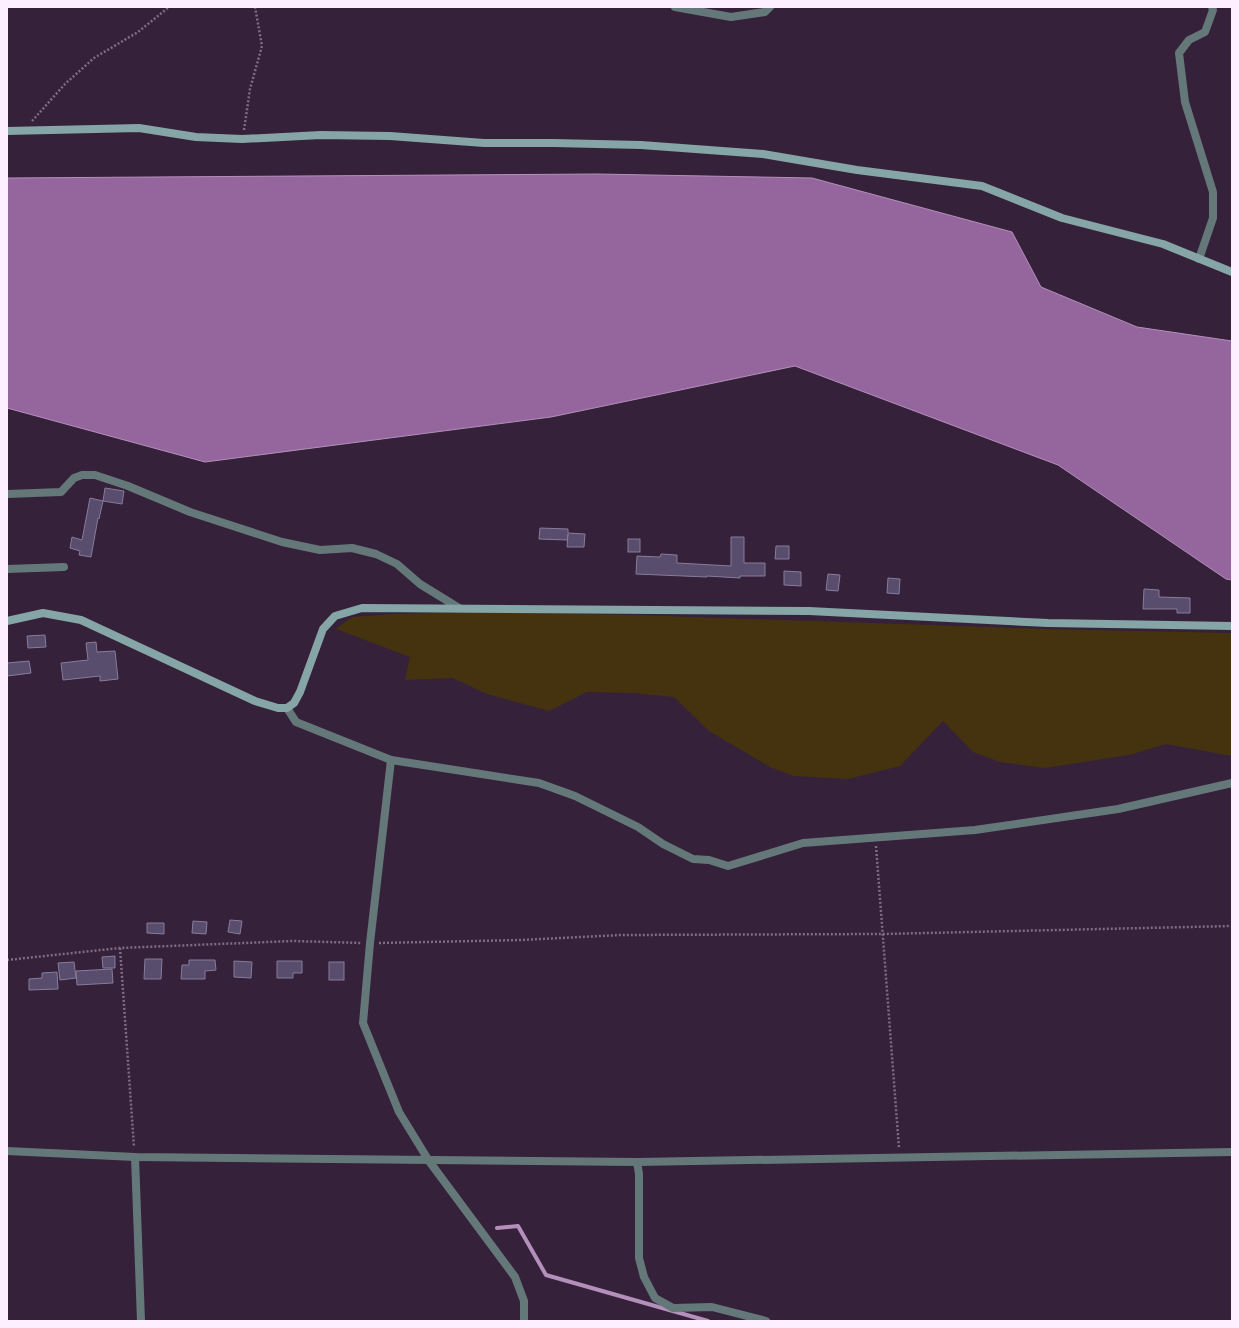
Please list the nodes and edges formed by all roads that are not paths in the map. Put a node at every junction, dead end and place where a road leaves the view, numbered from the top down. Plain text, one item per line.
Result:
1 (674, 7) edge
2 (770, 7) edge
3 (1212, 7) edge
4 (7, 131) edge
5 (1199, 259) junction
6 (1232, 272) edge
7 (7, 494) edge
8 (64, 567) dead end
9 (7, 569) edge
10 (459, 608) junction
11 (7, 621) edge
12 (1232, 626) edge
13 (286, 708) junction
14 (391, 760) junction
15 (1232, 783) edge
16 (7, 1151) edge
17 (1232, 1152) edge
18 (135, 1157) junction
19 (429, 1161) junction
20 (637, 1162) junction
21 (141, 1321) edge
22 (524, 1321) edge
23 (766, 1321) edge

1 - 2 street
3 - 5 street
4 - 5 main road
5 - 6 main road
7 - 10 street
8 - 9 street
10 - 12 main road
10 - 13 main road
11 - 13 main road
13 - 14 street
14 - 15 street
14 - 19 street
16 - 18 street
17 - 20 street
18 - 19 street
18 - 21 street
19 - 20 street
19 - 22 street
20 - 23 street

